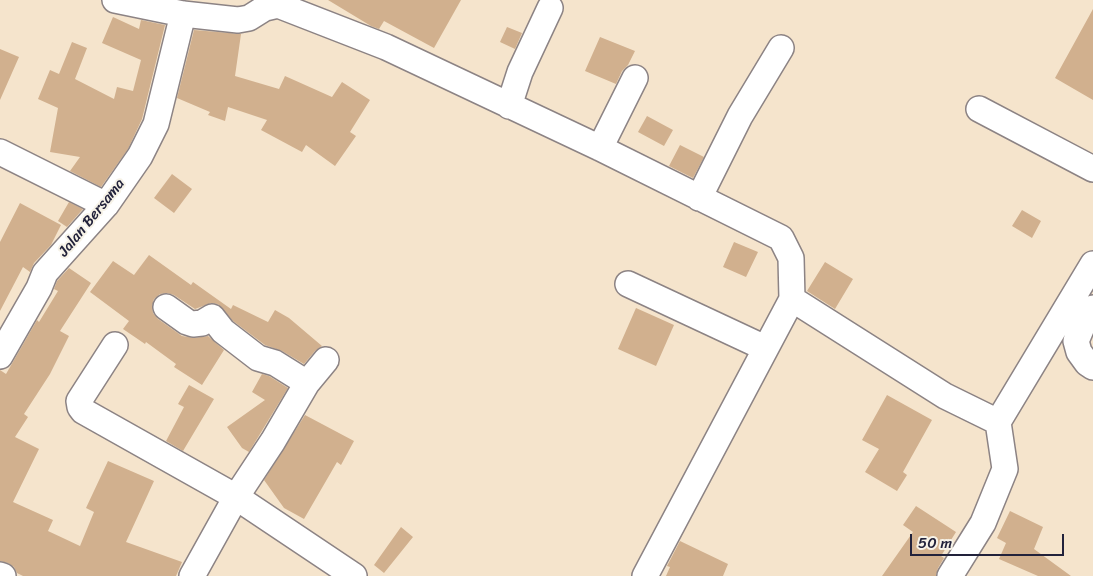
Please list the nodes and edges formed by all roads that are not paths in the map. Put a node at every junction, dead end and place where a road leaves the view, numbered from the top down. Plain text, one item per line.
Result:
1 (127, 1) edge
2 (550, 8) dead end
3 (183, 14) junction
4 (781, 48) dead end
5 (635, 78) dead end
6 (510, 106) junction
7 (979, 109) dead end
8 (600, 148) junction
9 (0, 152) edge
10 (1093, 169) edge
11 (699, 198) junction
12 (106, 205) junction
13 (1093, 264) edge
14 (628, 284) dead end
15 (792, 299) junction
16 (166, 307) dead end
17 (1093, 308) edge
18 (115, 345) dead end
19 (766, 348) junction
20 (0, 356) edge
21 (326, 360) dead end
22 (1093, 366) edge
23 (307, 383) junction
24 (998, 422) junction
25 (236, 497) junction
26 (192, 576) edge
27 (354, 576) edge
28 (646, 576) edge
29 (950, 576) edge

1 - 3 street
2 - 6 street
3 - 6 street
3 - 12 street, Jalan Bersama
4 - 11 street
5 - 8 street
6 - 8 street
7 - 10 street
8 - 11 street
9 - 12 street
11 - 15 street
12 - 20 street, Jalan Bersama
13 - 24 street
14 - 19 street
15 - 19 street
15 - 24 street
16 - 23 street
17 - 22 street
18 - 25 street
19 - 28 street
21 - 23 street
23 - 25 street
24 - 29 street
25 - 26 street
25 - 27 street

